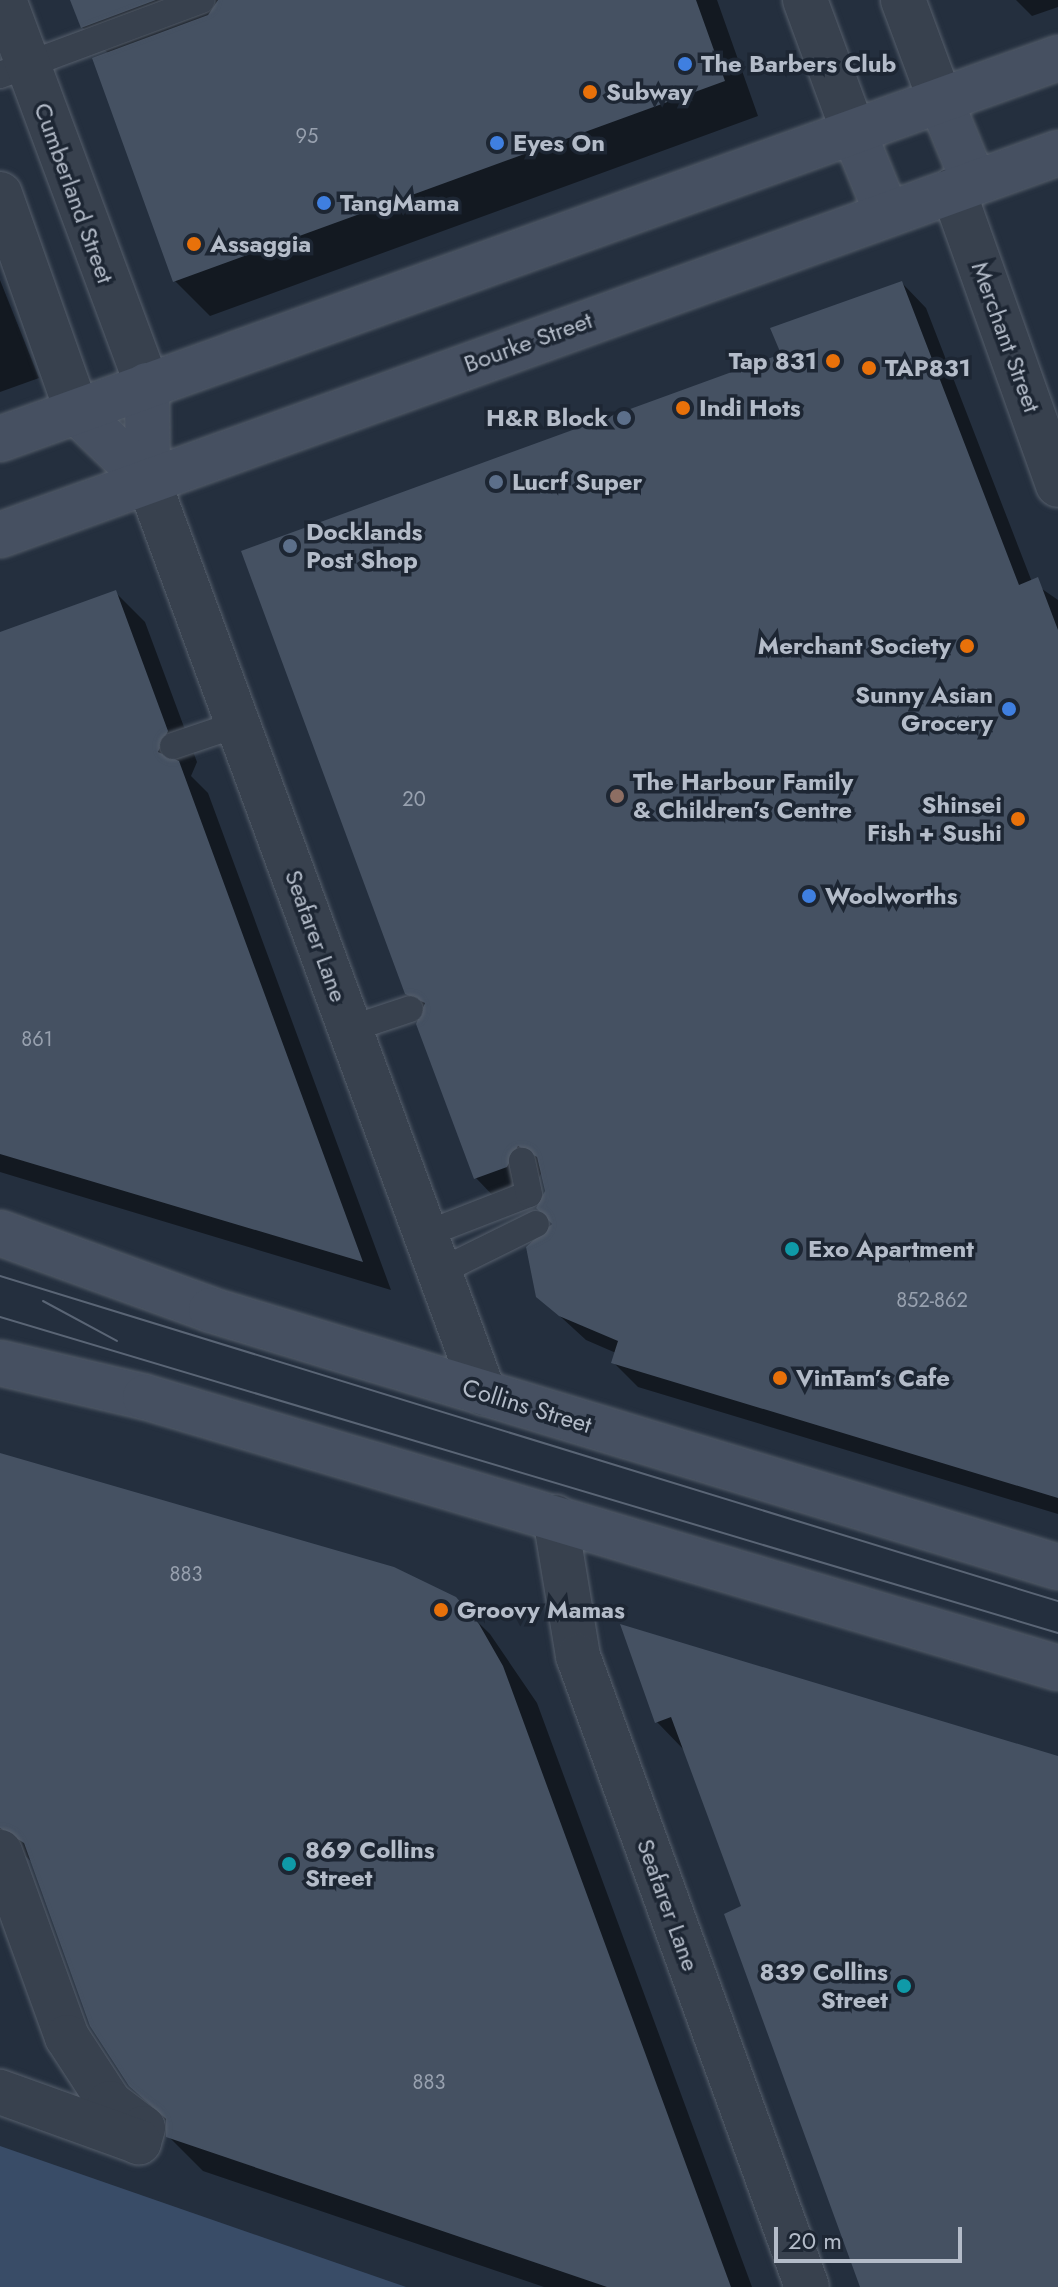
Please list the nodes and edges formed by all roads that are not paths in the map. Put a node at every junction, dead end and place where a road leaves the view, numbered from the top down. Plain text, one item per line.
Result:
1 (4, 0) edge
2 (202, 0) edge
3 (805, 0) edge
4 (903, 0) edge
5 (1058, 58) edge
6 (14, 70) edge
7 (941, 102) junction
8 (854, 133) junction
9 (1058, 153) edge
10 (964, 186) junction
11 (0, 194) edge
12 (887, 214) junction
13 (147, 385) junction
14 (77, 412) junction
15 (0, 439) edge
16 (148, 480) junction
17 (1058, 485) edge
18 (0, 535) edge
19 (238, 724) junction
20 (173, 746) dead end
21 (410, 1009) dead end
22 (350, 1029) junction
23 (522, 1161) dead end
24 (536, 1224) dead end
25 (0, 1233) edge
26 (432, 1253) junction
27 (0, 1363) edge
28 (484, 1393) junction
29 (555, 1517) junction
30 (1058, 1567) edge
31 (1058, 1668) edge
32 (0, 1852) edge
33 (0, 2092) edge
34 (807, 2287) edge

1 - 6 street, Cumberland Street
2 - 6 lane
3 - 8 street
4 - 7 street
5 - 7 street
6 - 13 street, Cumberland Street
7 - 8 street
7 - 10 street
8 - 12 street
8 - 13 street
9 - 10 street, Bourke Street
10 - 12 street, Bourke Street
10 - 17 street, Merchant Street
11 - 14 street
12 - 16 street, Bourke Street
13 - 14 street
13 - 16 street
14 - 15 street
14 - 16 street
16 - 18 street, Bourke Street
16 - 19 street, Seafarer Lane
19 - 20 lane
19 - 22 street, Seafarer Lane
21 - 22 lane
22 - 26 street, Seafarer Lane
23 - 26 lane
24 - 26 lane
25 - 28 street, Collins Street
26 - 28 street, Seafarer Lane
27 - 29 street
28 - 30 street, Collins Street
29 - 31 street
29 - 34 street, Seafarer Lane
32 - 33 street

